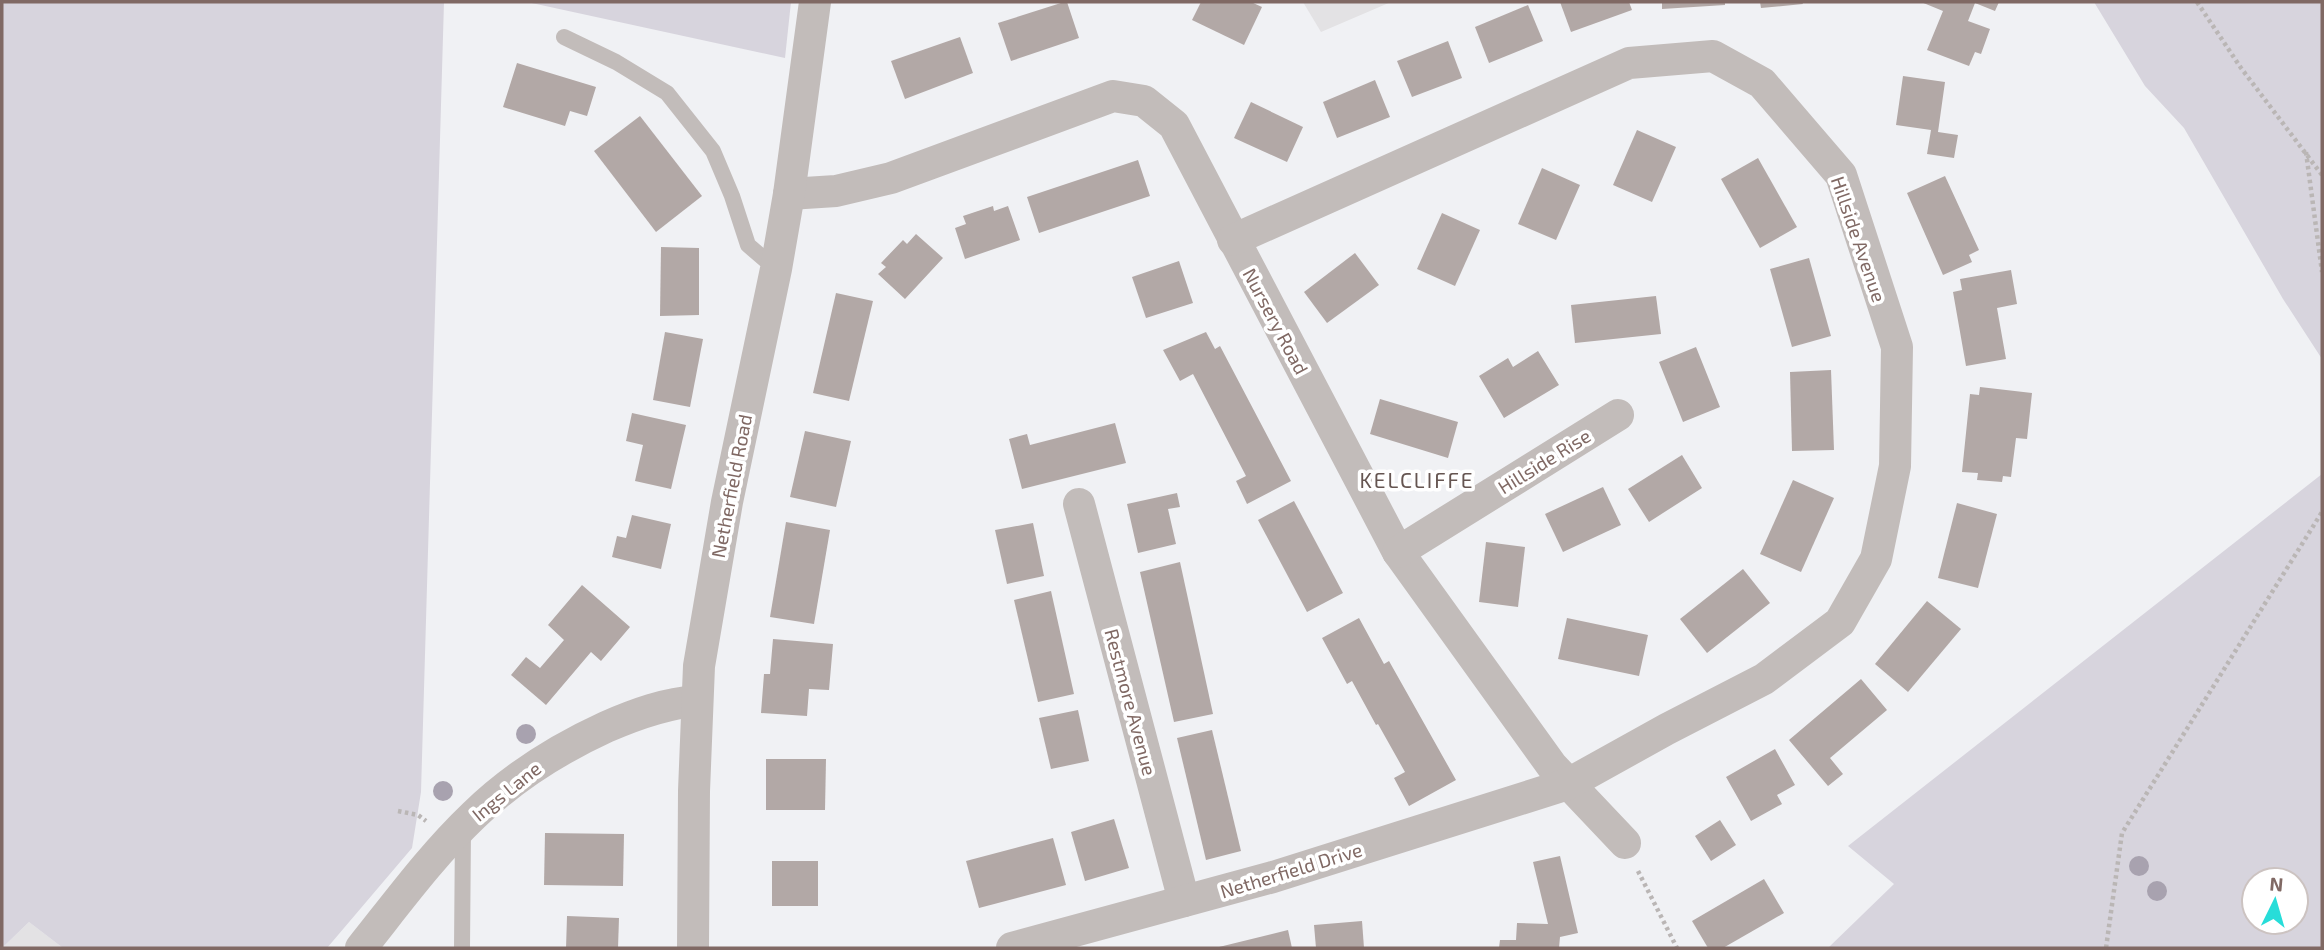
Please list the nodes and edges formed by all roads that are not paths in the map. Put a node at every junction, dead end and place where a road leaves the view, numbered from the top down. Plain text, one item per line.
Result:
1 (813, 15) edge
2 (564, 37) dead end
3 (789, 194) junction
4 (1233, 240) junction
5 (776, 269) junction
6 (1618, 415) dead end
7 (1079, 504) dead end
8 (1398, 552) junction
9 (698, 701) junction
10 (1568, 784) junction
11 (463, 825) junction
12 (1625, 843) road end
13 (1184, 901) junction
14 (360, 948) edge
15 (462, 948) edge
16 (693, 948) edge
17 (1012, 948) edge

1 - 3 street, Netherfield Road
2 - 5 lane
3 - 4 street, Nursery Road
3 - 5 street, Netherfield Road
4 - 8 street, Nursery Road
4 - 10 street, Hillside Avenue
5 - 9 street, Netherfield Road
6 - 8 street, Hillside Rise
7 - 13 street, Restmore Avenue
8 - 10 street, Nursery Road
9 - 11 street, Ings Lane
9 - 16 street, Netherfield Road
10 - 12 street, Nursery Road
10 - 13 street, Netherfield Drive
11 - 14 street, Ings Lane
11 - 15 lane
13 - 17 street, Netherfield Drive

